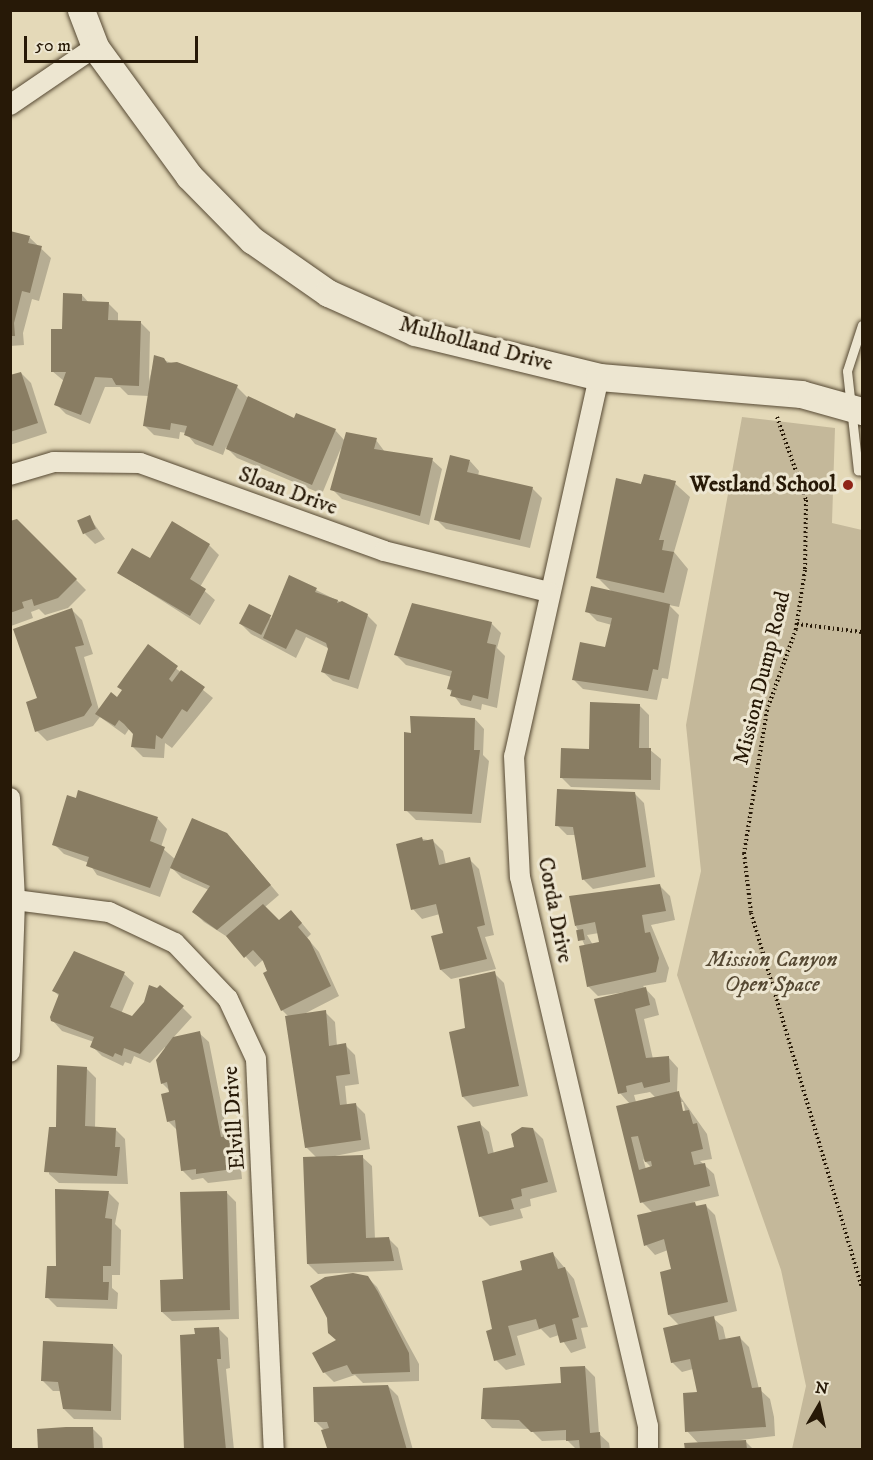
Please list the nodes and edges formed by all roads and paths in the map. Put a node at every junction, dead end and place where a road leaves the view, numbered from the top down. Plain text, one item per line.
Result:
1 (81, 10) edge
2 (95, 47) junction
3 (10, 105) edge
4 (862, 325) edge
5 (599, 377) junction
6 (766, 390) junction
7 (858, 410) edge
8 (862, 471) edge
9 (10, 475) edge
10 (549, 592) junction
11 (797, 624) junction
12 (862, 632) edge
13 (10, 798) edge
14 (15, 900) junction
15 (10, 1052) edge
16 (862, 1288) edge
17 (274, 1449) edge
18 (648, 1449) edge

1 - 2 main road, Mulholland Drive
2 - 3 street
2 - 5 main road, Mulholland Drive
4 - 7 lane
5 - 6 main road, Mulholland Drive
5 - 10 street, Corda Drive
6 - 7 main road, Mulholland Drive
6 - 11 path, Mission Dump Road
7 - 8 lane
9 - 10 street, Sloan Drive
10 - 18 street, Corda Drive
11 - 12 path
11 - 16 path, Mission Dump Road
13 - 14 street
14 - 15 street
14 - 17 street, Elvill Drive

